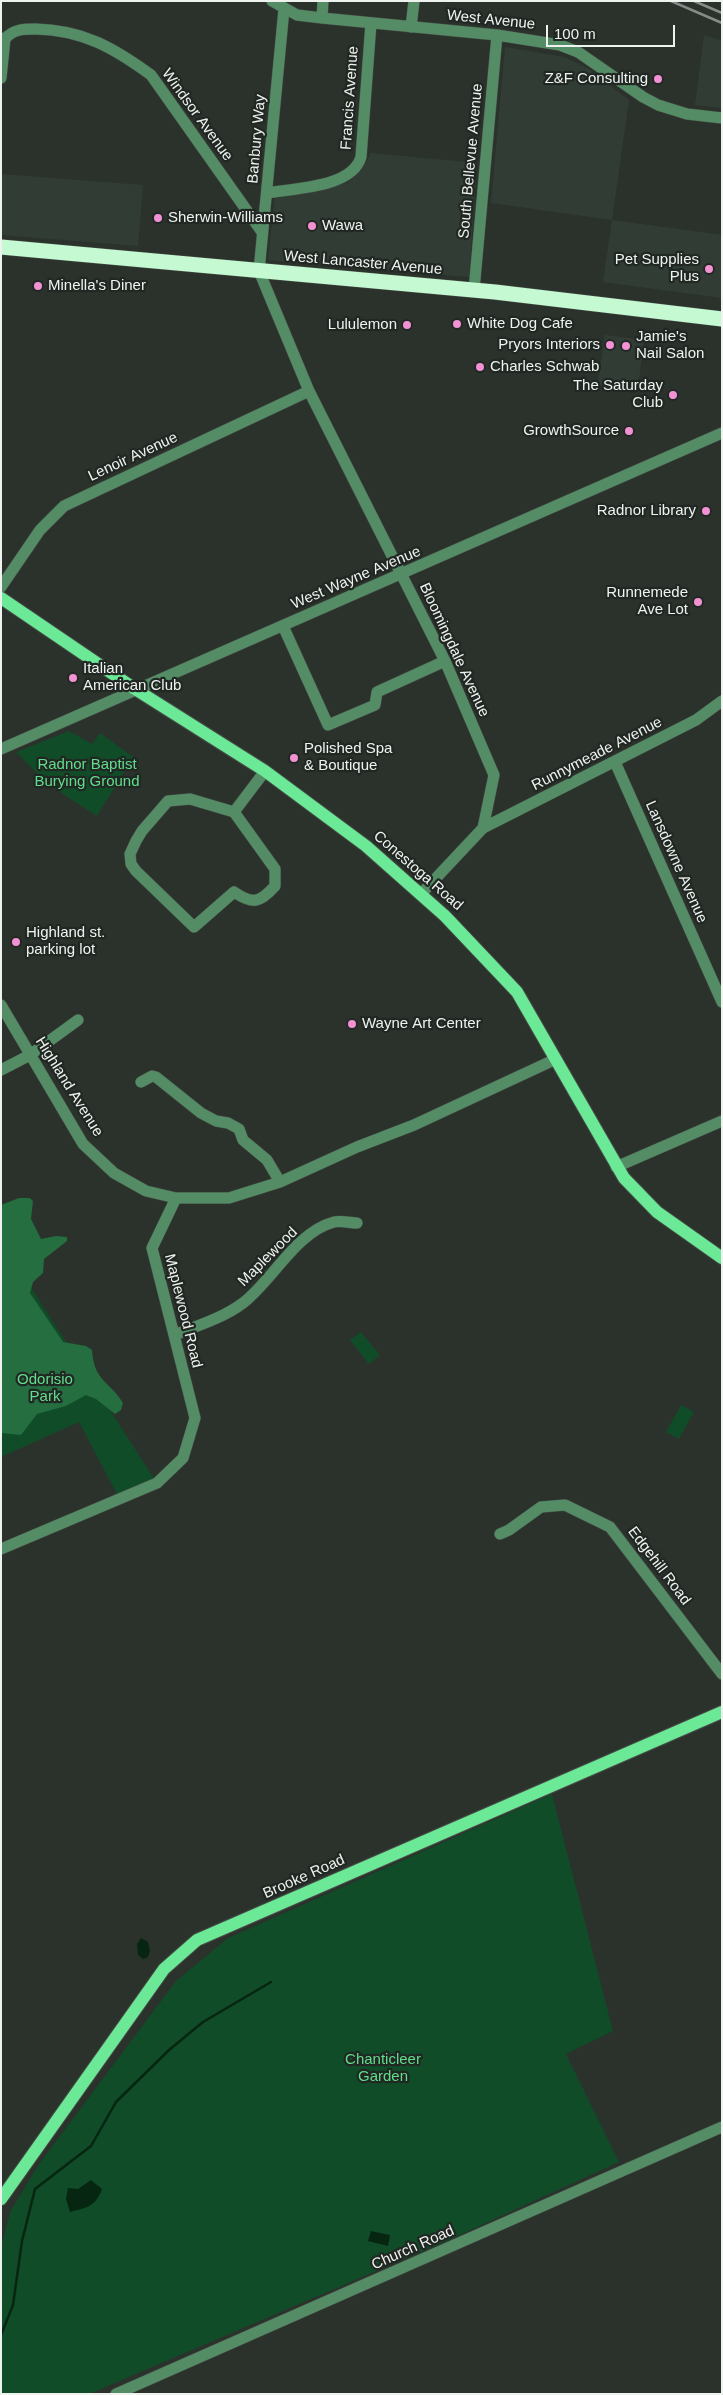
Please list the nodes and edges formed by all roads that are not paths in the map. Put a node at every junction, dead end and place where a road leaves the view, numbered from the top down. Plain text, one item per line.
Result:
1 (272, 1) edge
2 (323, 1) edge
3 (414, 1) edge
4 (284, 9) junction
5 (322, 18) junction
6 (371, 23) junction
7 (412, 26) junction
8 (497, 36) junction
9 (3, 38) edge
10 (1, 78) edge
11 (722, 118) edge
12 (267, 193) junction
13 (262, 232) junction
14 (1, 243) edge
15 (1, 247) edge
16 (259, 271) junction
17 (474, 290) junction
18 (722, 319) edge
19 (309, 391) junction
20 (722, 433) edge
21 (402, 575) junction
22 (1, 588) edge
23 (1, 598) edge
24 (284, 626) junction
25 (445, 661) junction
26 (136, 689) junction
27 (722, 702) edge
28 (1, 749) edge
29 (615, 762) junction
30 (265, 771) junction
31 (234, 812) junction
32 (483, 828) junction
33 (421, 894) junction
34 (722, 1002) edge
35 (1, 1005) edge
36 (78, 1020) dead end
37 (30, 1054) junction
38 (556, 1059) junction
39 (1, 1070) edge
40 (141, 1082) dead end
41 (722, 1121) edge
42 (616, 1167) junction
43 (280, 1182) junction
44 (176, 1198) junction
45 (357, 1223) dead end
46 (722, 1258) edge
47 (174, 1335) junction
48 (500, 1534) dead end
49 (1, 1549) edge
50 (722, 1674) edge
51 (722, 1712) edge
52 (722, 2127) edge
53 (1, 2199) edge
54 (116, 2394) edge

1 - 4 street, West Avenue
2 - 5 street
3 - 7 street
4 - 5 street, West Avenue
4 - 12 street, Banbury Way
5 - 6 street, West Avenue
6 - 7 street, West Avenue
6 - 12 street, Francis Avenue
7 - 8 street, West Avenue
8 - 11 street, West Avenue
8 - 17 street, South Bellevue Avenue
9 - 10 street
9 - 13 street, Windsor Avenue
12 - 13 street, Banbury Way
13 - 16 street, Banbury Way
14 - 15 street
15 - 16 highway, West Lancaster Avenue
16 - 17 highway, West Lancaster Avenue
16 - 19 street, Bloomingdale Avenue
17 - 18 highway, West Lancaster Avenue
19 - 21 street, Bloomingdale Avenue
19 - 22 street, Lenoir Avenue
20 - 21 street, West Wayne Avenue
21 - 24 street, West Wayne Avenue
21 - 25 street, Bloomingdale Avenue
23 - 26 main road, Conestoga Road
24 - 25 street
24 - 26 street, West Wayne Avenue
25 - 32 street, Bloomingdale Avenue
26 - 28 street, West Wayne Avenue
26 - 30 main road, Conestoga Road
27 - 29 street, Runnymeade Avenue
29 - 32 street, Runnymeade Avenue
29 - 34 street, Lansdowne Avenue
30 - 31 street
30 - 33 main road, Conestoga Road
31 - 31 street
32 - 33 street
33 - 38 main road, Conestoga Road
35 - 37 street, Highland Avenue
36 - 37 street
37 - 39 street
37 - 44 street, Highland Avenue
38 - 42 main road, Conestoga Road
38 - 43 street
40 - 43 street
41 - 42 street
42 - 46 main road, Conestoga Road
43 - 44 street
44 - 47 street, Maplewood Road
45 - 47 street, Maplewood
47 - 49 street, Maplewood Road
48 - 50 street, Edgehill Road
51 - 53 main road, Brooke Road
52 - 54 street, Church Road

